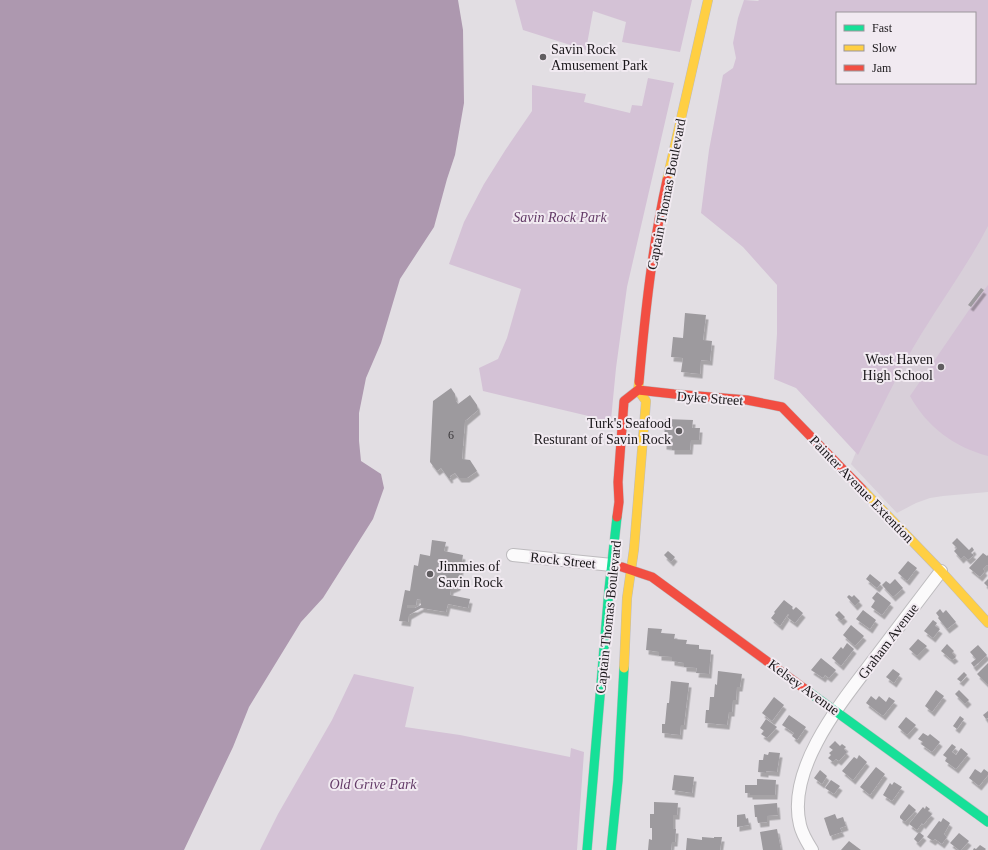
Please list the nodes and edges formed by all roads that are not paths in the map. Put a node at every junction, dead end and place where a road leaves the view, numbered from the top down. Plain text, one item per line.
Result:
1 (708, 0) edge
2 (638, 390) junction
3 (782, 407) joint
4 (513, 555) dead end
5 (612, 565) junction
6 (631, 570) junction
7 (941, 571) junction
8 (988, 623) edge
9 (835, 710) junction
10 (988, 822) edge
11 (587, 850) edge
12 (612, 850) edge
13 (812, 850) edge

1 - 2 main road, Captain Thomas Boulevard
2 - 3 main road, Dyke Street
2 - 5 main road, Captain Thomas Boulevard
2 - 6 main road, Captain Thomas Boulevard
3 - 7 main road, Painter Avenue Extention
4 - 5 street, Rock Street
5 - 6 main road, Kelsey Avenue
5 - 11 main road, Captain Thomas Boulevard
6 - 9 main road, Kelsey Avenue
6 - 12 main road, Captain Thomas Boulevard
7 - 8 main road, Painter Avenue Extention
7 - 9 street, Graham Avenue
9 - 10 main road, Kelsey Avenue
9 - 13 street, Graham Avenue

